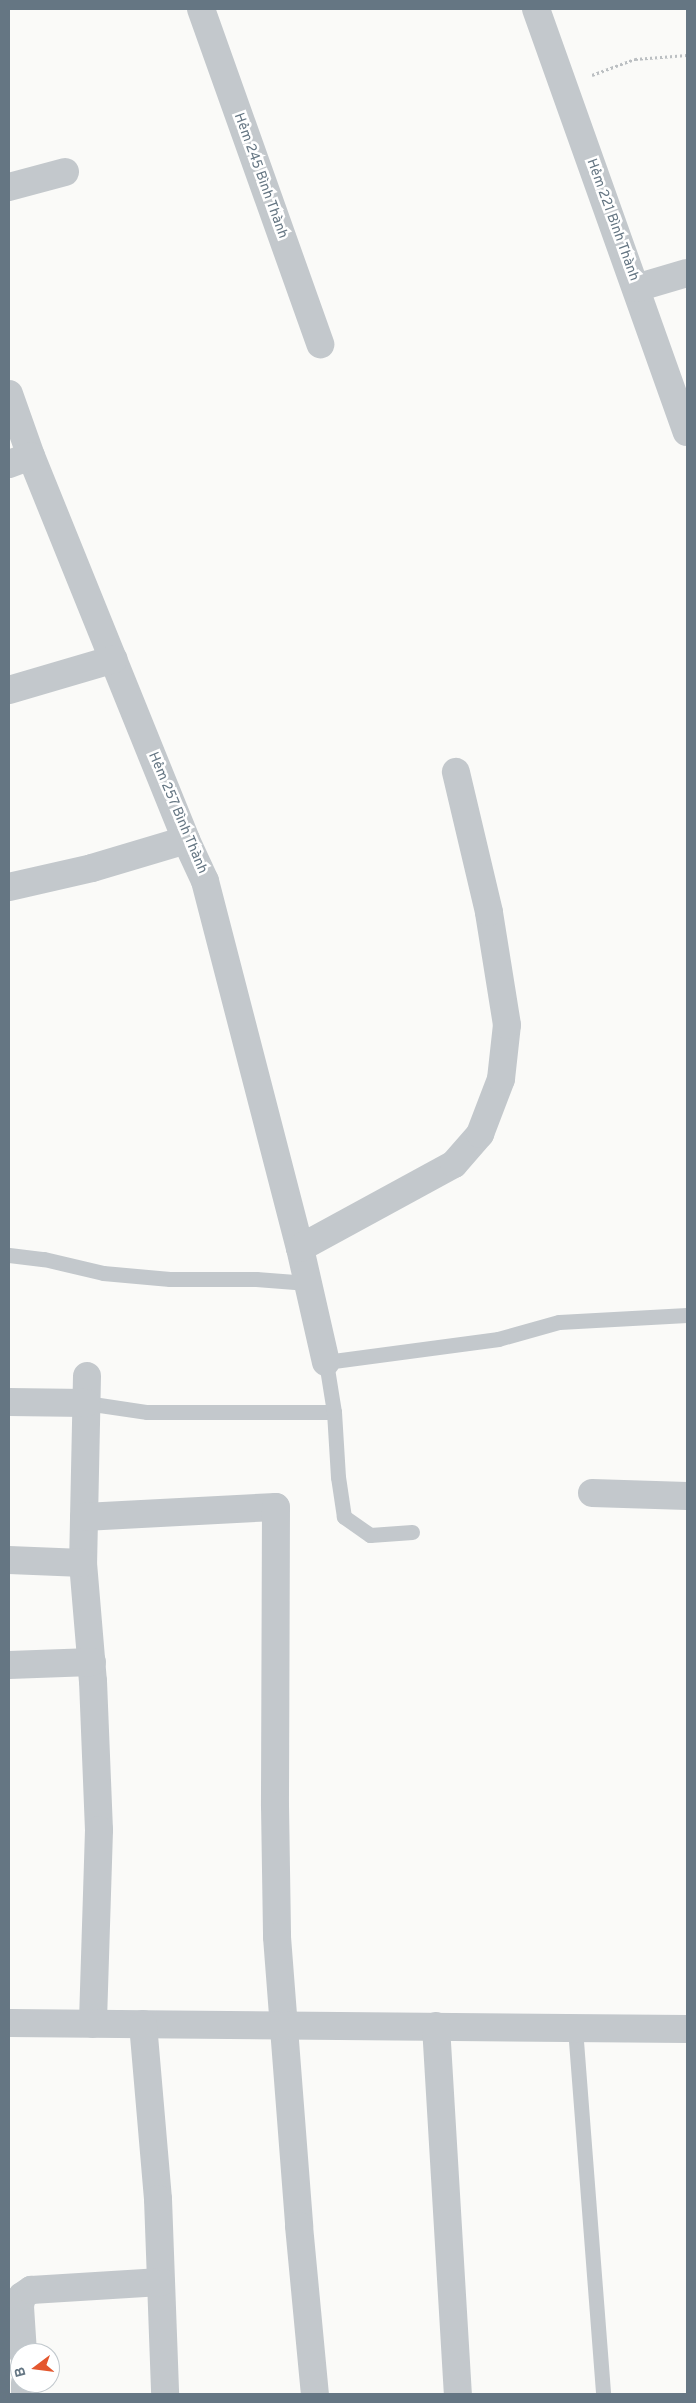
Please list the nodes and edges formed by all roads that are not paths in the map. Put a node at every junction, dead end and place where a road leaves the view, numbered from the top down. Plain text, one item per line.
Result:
1 (201, 9) edge
2 (536, 9) edge
3 (65, 172) dead end
4 (9, 187) edge
5 (687, 273) edge
6 (636, 288) junction
7 (320, 344) dead end
8 (9, 394) edge
9 (687, 432) edge
10 (20, 460) edge
11 (114, 659) junction
12 (9, 690) edge
13 (456, 772) dead end
14 (186, 840) junction
15 (9, 887) edge
16 (300, 1248) junction
17 (9, 1255) edge
18 (308, 1283) junction
19 (687, 1315) edge
20 (326, 1362) junction
21 (87, 1376) dead end
22 (9, 1402) edge
23 (86, 1403) junction
24 (334, 1412) junction
25 (592, 1493) dead end
26 (687, 1496) edge
27 (84, 1517) junction
28 (412, 1532) dead end
29 (9, 1560) edge
30 (83, 1563) junction
31 (92, 1662) junction
32 (9, 1665) edge
33 (9, 2023) edge
34 (93, 2024) junction
35 (143, 2024) junction
36 (283, 2025) junction
37 (436, 2026) junction
38 (575, 2028) junction
39 (687, 2029) edge
40 (161, 2282) junction
41 (22, 2343) edge
42 (165, 2394) edge
43 (315, 2394) edge
44 (458, 2394) edge
45 (603, 2394) edge

1 - 7 street, Hẻm 245 Bình Thành
2 - 6 street, Hẻm 221 Bình Thành
3 - 4 street
5 - 6 street
6 - 9 street, Hẻm 221 Bình Thành
8 - 10 street, Hẻm 257 Bình Thành
10 - 11 street, Hẻm 257 Bình Thành
11 - 12 street
11 - 14 street, Hẻm 257 Bình Thành
13 - 16 street
14 - 15 street
14 - 16 street, Hẻm 257 Bình Thành
16 - 18 street, Hẻm 257 Bình Thành
17 - 18 lane
18 - 20 street, Hẻm 257 Bình Thành
19 - 20 lane
20 - 24 lane
21 - 23 street
22 - 23 street
23 - 24 lane
23 - 27 street
24 - 28 lane
25 - 26 street
27 - 30 street
27 - 36 street
29 - 30 street
30 - 31 street
31 - 32 street
31 - 34 street
33 - 34 street
34 - 35 street
35 - 36 street
35 - 40 street
36 - 37 street
36 - 43 street
37 - 38 street
37 - 44 street
38 - 39 street
38 - 45 lane
40 - 41 street
40 - 42 street

